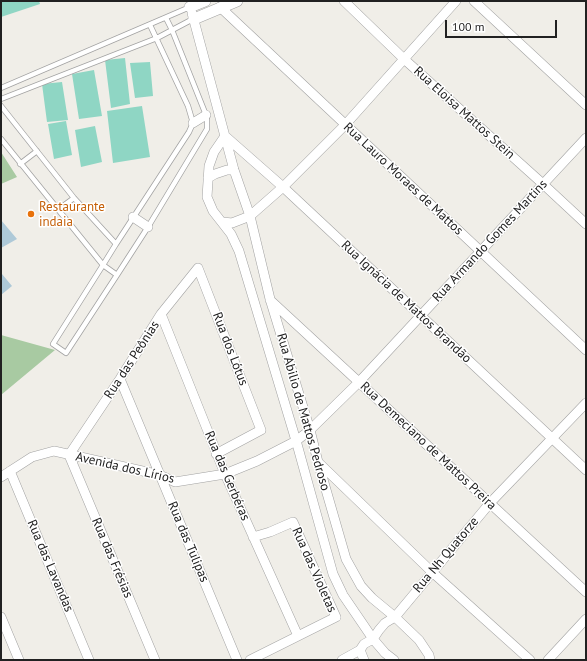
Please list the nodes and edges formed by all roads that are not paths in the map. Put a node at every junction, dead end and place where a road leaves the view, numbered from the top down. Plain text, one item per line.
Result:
1 (205, 1) edge
2 (237, 1) edge
3 (344, 1) edge
4 (456, 1) edge
5 (474, 1) edge
6 (190, 7) junction
7 (220, 7) junction
8 (166, 18) junction
9 (194, 19) junction
10 (150, 25) junction
11 (172, 30) junction
12 (157, 38) junction
13 (404, 59) junction
14 (1, 88) edge
15 (1, 99) edge
16 (586, 105) edge
17 (1, 106) edge
18 (206, 115) junction
19 (193, 124) junction
20 (345, 125) junction
21 (225, 136) junction
22 (586, 138) edge
23 (1, 140) edge
24 (37, 151) junction
25 (20, 164) junction
26 (234, 170) junction
27 (208, 178) junction
28 (544, 184) junction
29 (283, 187) junction
30 (74, 198) junction
31 (59, 209) junction
32 (250, 216) junction
33 (133, 217) junction
34 (223, 222) junction
35 (586, 224) edge
36 (148, 227) junction
37 (116, 244) junction
38 (482, 251) junction
39 (103, 265) junction
40 (198, 268) joint
41 (117, 276) junction
42 (270, 299) junction
43 (161, 314) junction
44 (421, 316) junction
45 (586, 350) edge
46 (120, 379) junction
47 (359, 382) junction
48 (586, 403) edge
49 (310, 430) junction
50 (552, 439) junction
51 (296, 443) junction
52 (216, 454) junction
53 (69, 455) junction
54 (318, 462) junction
55 (586, 470) edge
56 (10, 471) junction
57 (160, 475) junction
58 (225, 476) junction
59 (1, 478) edge
60 (490, 503) junction
61 (253, 537) junction
62 (432, 572) junction
63 (586, 592) edge
64 (1, 617) edge
65 (395, 617) junction
66 (586, 619) edge
67 (298, 636) junction
68 (373, 639) junction
69 (360, 650) junction
70 (385, 653) junction
71 (429, 658) edge
72 (19, 660) edge
73 (90, 660) edge
74 (155, 660) edge
75 (237, 660) edge
76 (250, 660) edge
77 (342, 660) edge
78 (364, 660) edge
79 (378, 660) edge
80 (394, 660) edge
81 (530, 660) edge
82 (548, 660) edge

1 - 6 street
2 - 7 street
3 - 13 street, Rua Eloisa Mattos Stein
4 - 13 street
5 - 16 street
6 - 8 lane
6 - 9 street, Rua Abilio de Mattos Pedroso
7 - 9 street
7 - 20 street, Rua Lauro Moraes de Mattos
8 - 10 lane
8 - 11 lane
9 - 11 lane
9 - 21 street, Rua Abilio de Mattos Pedroso
10 - 12 lane
10 - 14 lane
11 - 12 lane
11 - 18 lane
12 - 15 lane
12 - 19 lane
13 - 20 street
13 - 28 street, Rua Eloisa Mattos Stein
17 - 24 lane
18 - 19 street
18 - 36 lane
19 - 33 lane
20 - 29 street
20 - 38 street, Rua Lauro Moraes de Mattos
21 - 26 street, Rua Abilio de Mattos Pedroso
21 - 27 street, Rua Abilio de Mattos Pedroso
21 - 29 street, Rua Ignácia de Mattos Brandão
22 - 28 street, Rua Armando Gomes Martins
23 - 25 lane
24 - 25 lane
24 - 30 lane
25 - 31 lane
26 - 27 street
26 - 32 street, Rua Abilio de Mattos Pedroso
27 - 34 street, Rua Abilio de Mattos Pedroso
28 - 35 street, Rua Eloisa Mattos Stein
28 - 38 street, Rua Armando Gomes Martins
29 - 32 street
29 - 44 street, Rua Ignácia de Mattos Brandão
30 - 31 lane
30 - 37 lane
31 - 39 lane
32 - 34 street
32 - 42 street, Rua Abilio de Mattos Pedroso
33 - 36 street
33 - 37 lane
34 - 51 street, Rua Abilio de Mattos Pedroso
36 - 41 lane
37 - 39 lane
38 - 44 street, Rua Armando Gomes Martins
38 - 45 street, Rua Lauro Moraes de Mattos
39 - 41 lane
39 - 41 lane
40 - 43 street, Rua das Peônias
40 - 52 street, Rua dos Lótus
42 - 47 street, Rua Demeciano de Mattos Preira
42 - 49 street, Rua Abilio de Mattos Pedroso
43 - 46 street, Rua das Peônias
43 - 52 street, Rua das Gerbéras
44 - 47 street, Rua Armando Gomes Martins
44 - 50 street, Rua Ignácia de Mattos Brandão
46 - 53 street, Rua das Peônias
46 - 57 street, Rua das Tulipas
47 - 49 street, Rua Armando Gomes Martins
47 - 60 street, Rua Demeciano de Mattos Preira
48 - 50 street, Rua Nh Quatorze
49 - 51 street, Rua Armando Gomes Martins
49 - 54 street, Rua Abilio de Mattos Pedroso
50 - 55 street, Rua Ignácia de Mattos Brandão
50 - 60 street, Rua Nh Quatorze
51 - 58 street, Avenida dos Lírios
51 - 68 street, Rua Abilio de Mattos Pedroso
52 - 58 street, Rua das Gerbéras
53 - 56 street, Avenida dos Lírios
53 - 57 street, Avenida dos Lírios
53 - 74 street, Rua das Frésias
54 - 62 street
54 - 65 street, Rua Abilio de Mattos Pedroso
56 - 59 street, Avenida dos Lírios
56 - 73 street, Rua das Lavandas
57 - 58 street, Avenida dos Lírios
57 - 75 street, Rua das Tulipas
58 - 61 street, Rua das Gerbéras
60 - 62 street, Rua Nh Quatorze
60 - 63 street, Rua Demeciano de Mattos Preira
61 - 67 street, Rua das Gerbéras
61 - 67 street, Rua das Violetas
62 - 65 street, Rua Nh Quatorze
62 - 81 street
64 - 72 street
65 - 68 street, Rua Nh Quatorze
65 - 71 street, Rua Abilio de Mattos Pedroso
66 - 82 street
67 - 76 street
68 - 69 street, Rua Nh Quatorze
68 - 70 street, Rua Abilio de Mattos Pedroso
69 - 77 street, Rua Nh Quatorze
69 - 78 street
70 - 79 street
70 - 80 street, Rua Abilio de Mattos Pedroso

